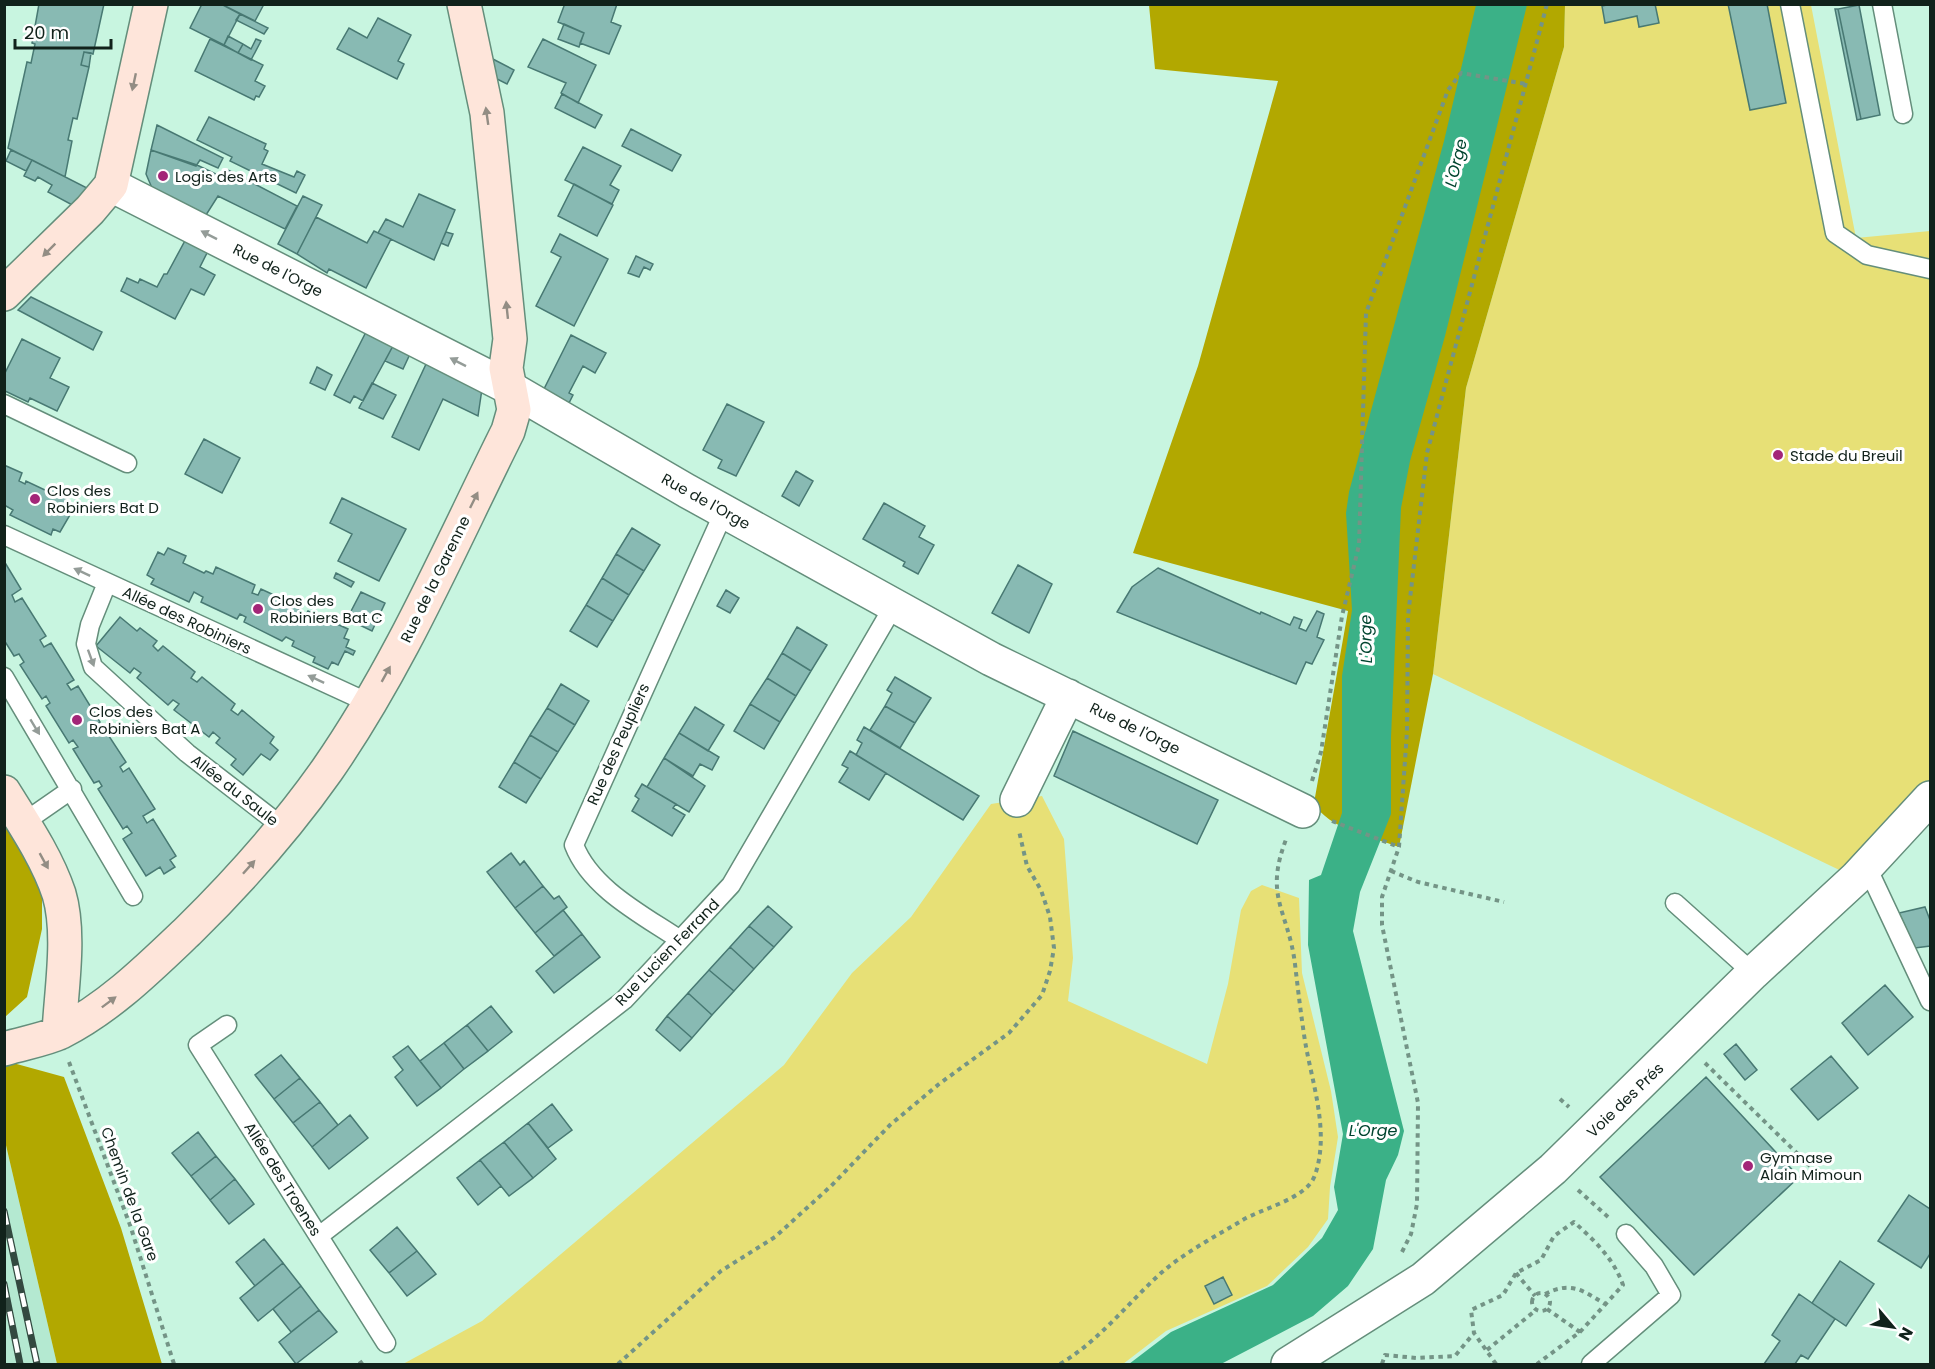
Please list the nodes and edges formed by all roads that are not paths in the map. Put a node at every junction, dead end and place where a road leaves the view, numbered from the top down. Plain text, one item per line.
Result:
1 (151, 4) edge
2 (464, 4) edge
3 (1790, 4) edge
4 (1882, 4) edge
5 (1904, 114) dead end
6 (111, 185) junction
7 (1930, 269) edge
8 (4, 294) edge
9 (510, 388) junction
10 (4, 404) edge
11 (127, 463) dead end
12 (724, 512) junction
13 (4, 535) edge
14 (107, 584) junction
15 (893, 607) junction
16 (4, 677) edge
17 (1068, 696) junction
18 (369, 703) junction
19 (72, 789) junction
20 (4, 792) edge
21 (1930, 798) edge
22 (1017, 800) road end
23 (1317, 816) road end
24 (23, 823) junction
25 (284, 828) junction
26 (1867, 867) junction
27 (133, 896) dead end
28 (1675, 903) dead end
29 (680, 940) junction
30 (1753, 973) junction
31 (1930, 1001) edge
32 (227, 1025) dead end
33 (59, 1033) junction
34 (4, 1049) edge
35 (1626, 1234) road end
36 (319, 1236) junction
37 (386, 1343) dead end
38 (1288, 1365) edge
39 (1591, 1365) edge

1 -> 6 main road
9 -> 2 main road, Rue de la Garenne
3 - 7 lane
4 - 5 lane
6 -> 8 main road
9 -> 6 street, Rue de l'Orge
9 - 12 street, Rue de l'Orge
18 -> 9 main road, Rue de la Garenne
10 - 11 lane
12 - 15 street, Rue de l'Orge
12 - 29 lane, Rue des Peupliers
14 -> 13 lane, Allée des Robiniers
18 -> 14 lane, Allée des Robiniers
14 -> 25 lane, Allée du Saule
15 - 17 street, Rue de l'Orge
15 - 29 lane, Rue Lucien Ferrand
16 -> 19 lane
17 - 22 street
17 - 23 street, Rue de l'Orge
18 - 25 main road, Rue de la Garenne
19 - 24 lane
19 - 27 lane
20 - 24 main road
21 - 26 street, Voie des Prés
24 -> 33 main road
33 -> 25 main road, Rue de la Garenne
26 - 30 street, Voie des Prés
26 - 31 lane
28 - 30 lane
29 - 36 lane, Rue Lucien Ferrand
30 - 38 street, Voie des Prés
32 - 36 lane, Allée des Troenes
33 - 34 main road, Rue de la Garenne
35 - 39 lane
36 - 37 lane, Allée des Troenes

